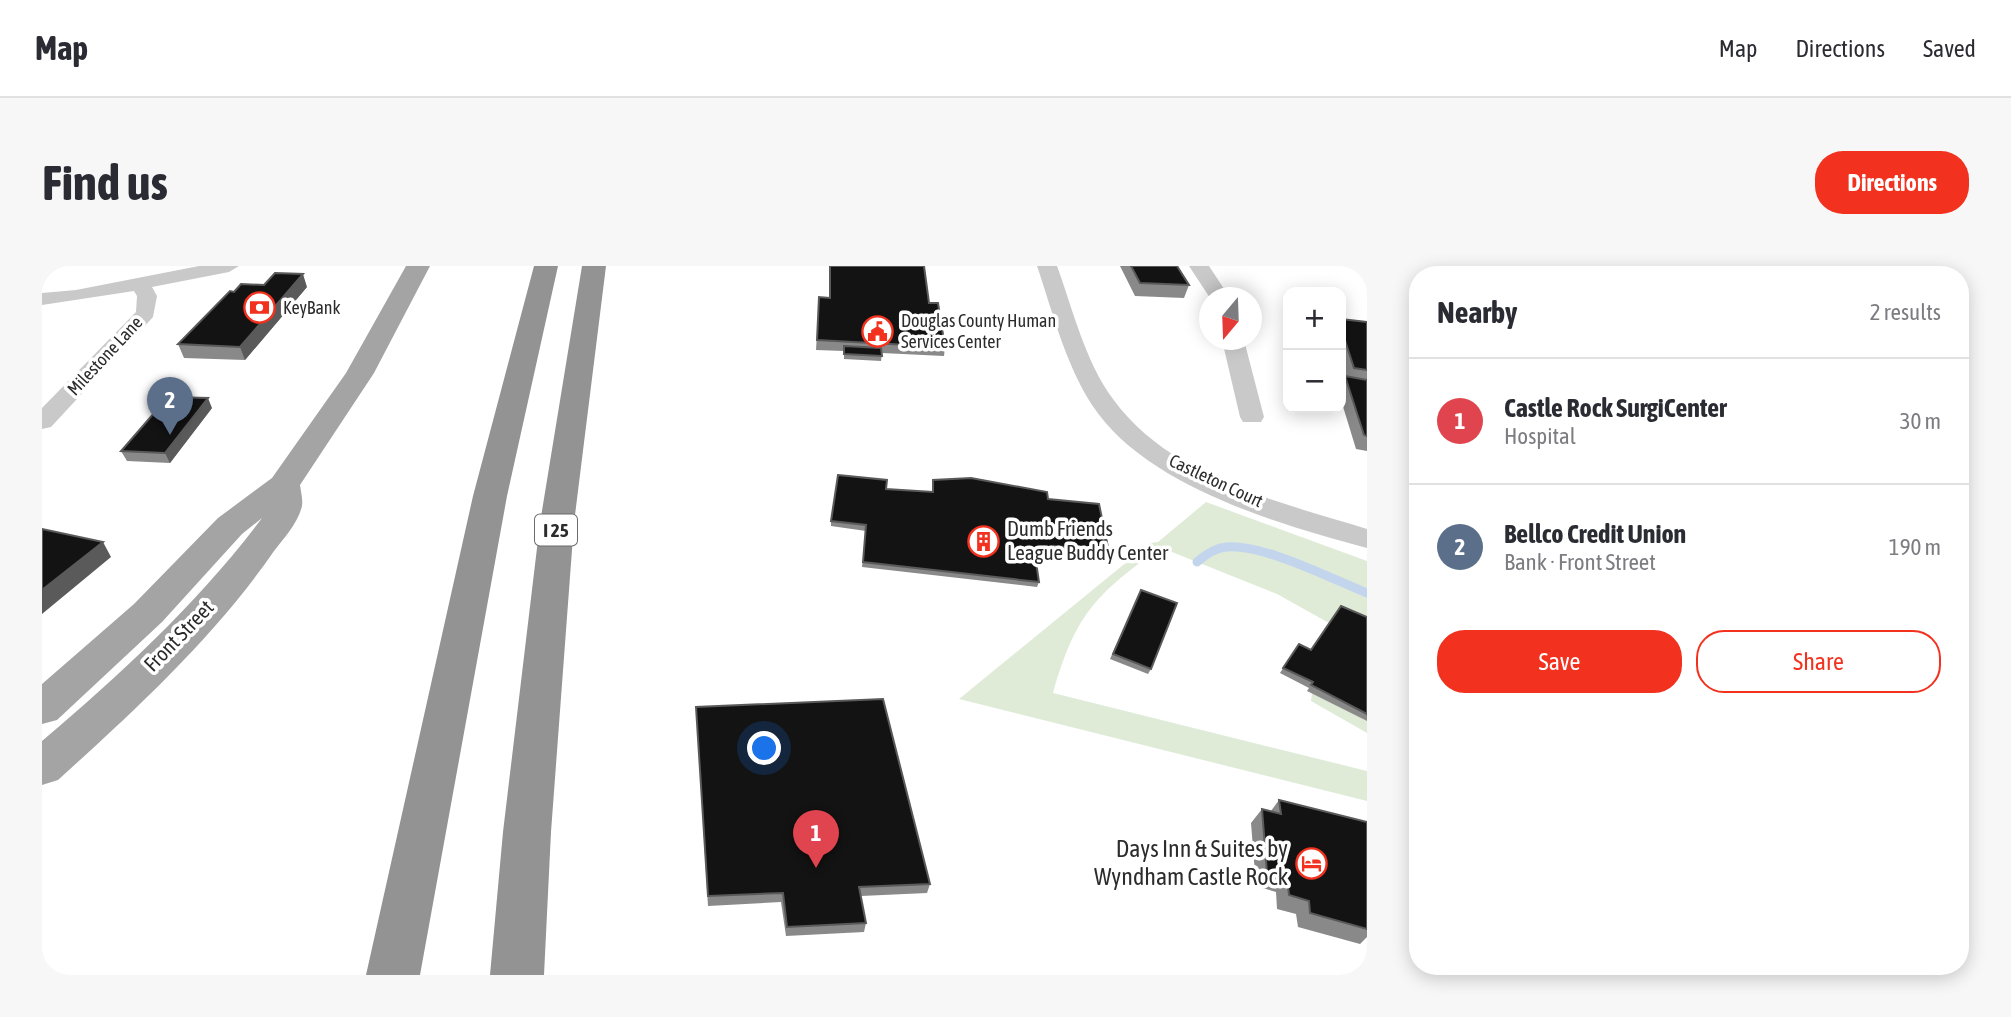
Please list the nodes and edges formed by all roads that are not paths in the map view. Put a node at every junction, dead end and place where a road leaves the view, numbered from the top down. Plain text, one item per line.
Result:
1 (229, 266) edge
2 (418, 266) edge
3 (546, 266) edge
4 (594, 266) edge
5 (1047, 266) edge
6 (1199, 266) edge
7 (140, 284) junction
8 (1213, 287) edge
9 (42, 299) edge
10 (1235, 350) edge
11 (1252, 417) dead end
12 (42, 422) edge
13 (284, 485) junction
14 (1367, 540) edge
15 (42, 708) edge
16 (42, 767) edge
17 (402, 950) edge
18 (393, 975) edge
19 (517, 975) edge

1 - 7 street, Milestone Lane
2 - 13 main road, Front Street
3 - 17 highway
4 - 19 highway, I 25
5 - 14 street, Castleton Court
6 - 8 street
7 - 9 street, Milestone Lane
7 - 12 street, Milestone Lane
10 - 11 street
13 - 15 main road, Front Street
13 - 16 main road, Front Street
17 - 18 highway

